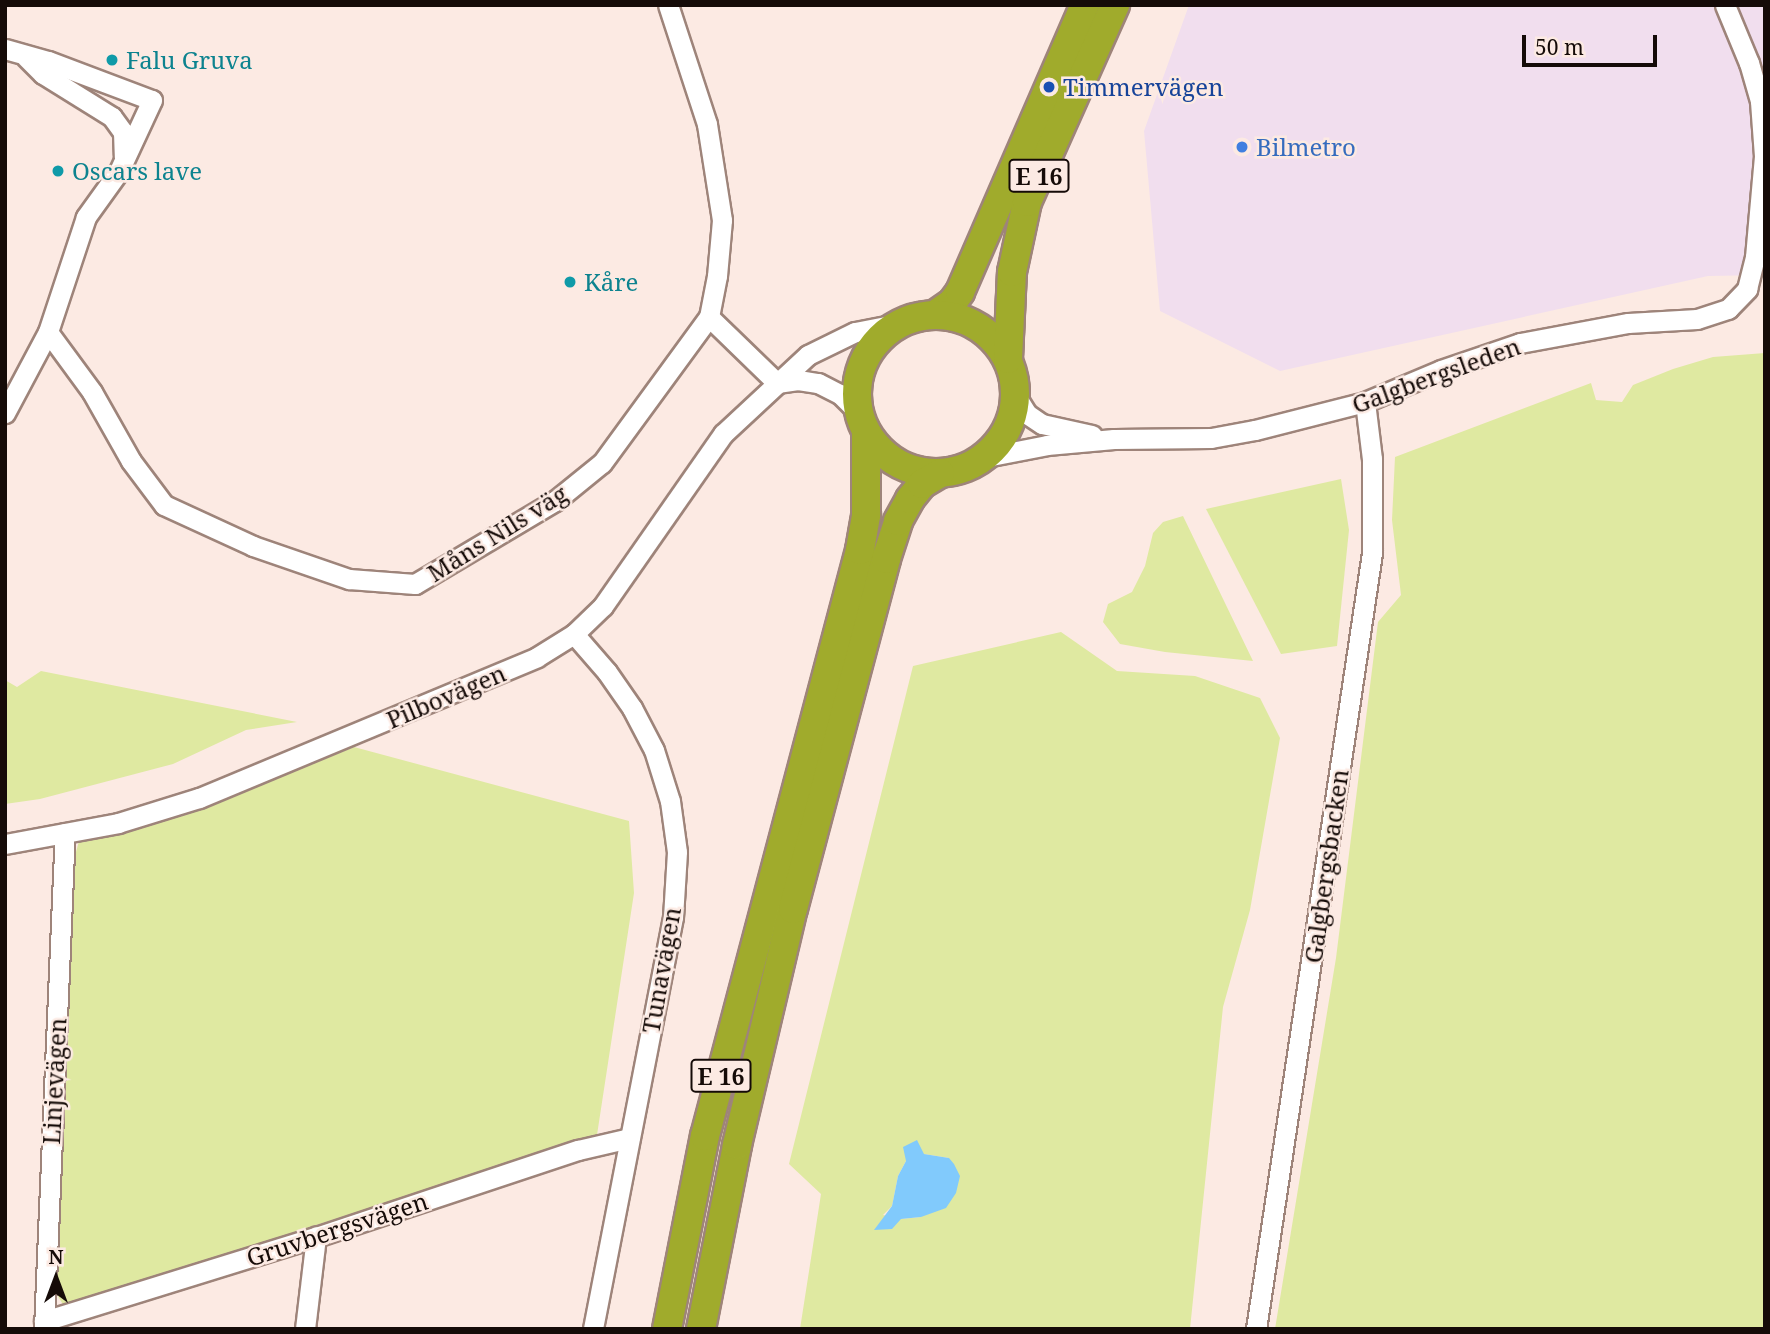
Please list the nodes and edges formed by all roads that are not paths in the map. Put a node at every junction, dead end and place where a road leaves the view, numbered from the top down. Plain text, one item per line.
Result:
1 (668, 5) edge
2 (1085, 5) edge
3 (1115, 5) edge
4 (1725, 5) edge
5 (14, 51) edge
6 (119, 171) junction
7 (936, 314) junction
8 (709, 317) junction
9 (901, 323) junction
10 (48, 332) junction
11 (1008, 359) junction
12 (777, 383) junction
13 (1014, 393) junction
14 (1364, 402) junction
15 (5, 413) edge
16 (863, 422) junction
17 (1114, 439) junction
18 (986, 457) junction
19 (940, 473) junction
20 (574, 634) junction
21 (65, 833) junction
22 (5, 844) edge
23 (630, 1138) junction
24 (316, 1237) junction
25 (44, 1325) edge
26 (305, 1329) edge
27 (593, 1329) edge
28 (667, 1329) edge
29 (701, 1329) edge
30 (1256, 1329) edge

1 - 8 street
2 - 7 highway, E 16
3 - 11 highway, E 16
4 - 14 street, Galgbergsleden
5 - 6 street
5 - 6 street
6 - 10 street
7 - 9 highway, E 16
7 - 11 highway, E 16
8 - 10 street, Måns Nils väg
8 - 12 street
9 - 12 street, Pilbovägen
9 - 16 highway, E 16
10 - 15 street
11 - 13 highway, E 16
12 - 16 street
12 - 20 street, Pilbovägen
13 - 17 street, Galgbergsleden
13 - 18 highway, E 16
14 - 17 street, Galgbergsleden
14 - 30 street, Galgbergsbacken
16 - 19 highway
16 - 28 highway, E 16
17 - 18 street, Galgbergsleden
18 - 19 highway, E 16
19 - 29 highway, E 16
20 - 21 street, Pilbovägen
20 - 23 street, Tunavägen
21 - 22 street, Pilbovägen
21 - 25 street, Linjevägen
23 - 24 street, Gruvbergsvägen
23 - 27 street, Tunavägen
24 - 25 street, Gruvbergsvägen
24 - 26 street

